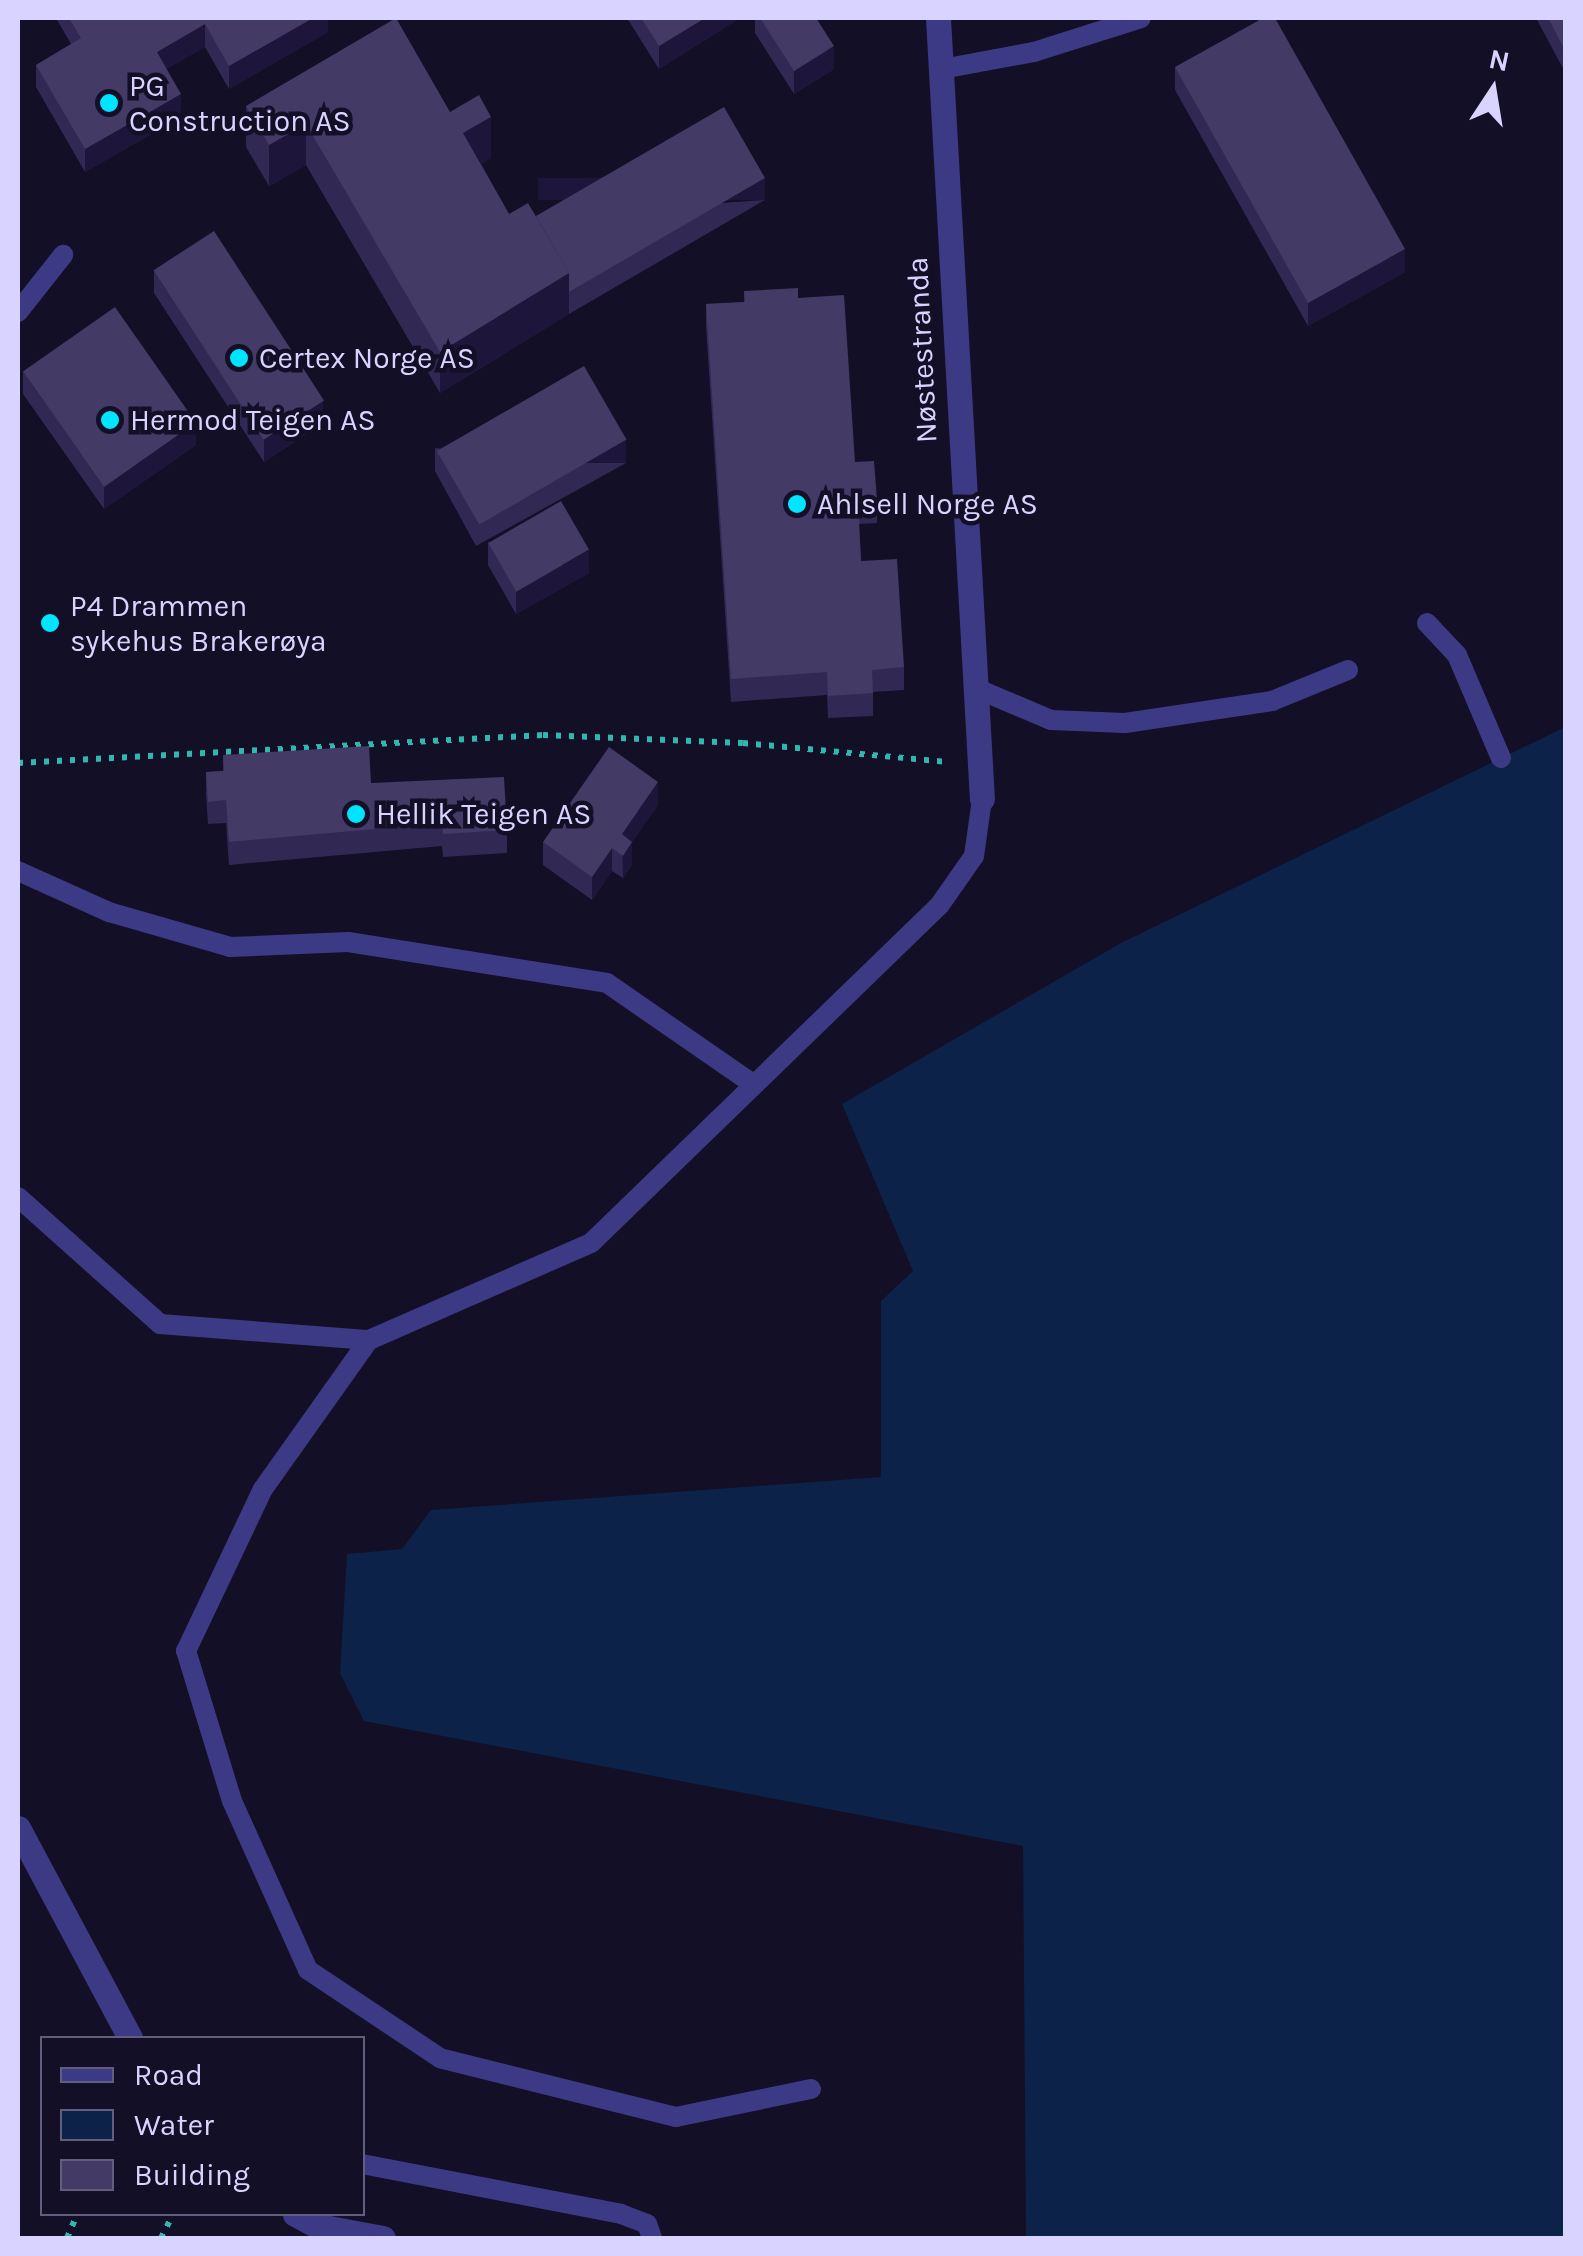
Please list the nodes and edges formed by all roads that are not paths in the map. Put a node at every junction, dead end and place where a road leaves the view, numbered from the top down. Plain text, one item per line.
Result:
1 (938, 18) edge
2 (1141, 18) edge
3 (942, 70) junction
4 (63, 255) dead end
5 (18, 312) edge
6 (1426, 623) dead end
7 (1348, 670) dead end
8 (980, 690) junction
9 (1501, 758) dead end
10 (982, 798) joint
11 (18, 871) edge
12 (754, 1084) junction
13 (18, 1197) edge
14 (368, 1340) junction
15 (18, 1828) edge
16 (129, 2036) edge
17 (811, 2089) dead end
18 (365, 2165) edge
19 (309, 2226) edge
20 (383, 2238) edge
21 (652, 2238) edge

1 - 3 street, Nøstestranda
2 - 3 lane
3 - 8 street, Nøstestranda
4 - 5 lane
6 - 9 lane
7 - 8 lane
8 - 10 street, Nøstestranda
10 - 12 lane
11 - 12 lane
12 - 14 lane
13 - 14 lane
14 - 17 lane
15 - 16 street
18 - 21 lane
19 - 20 street

